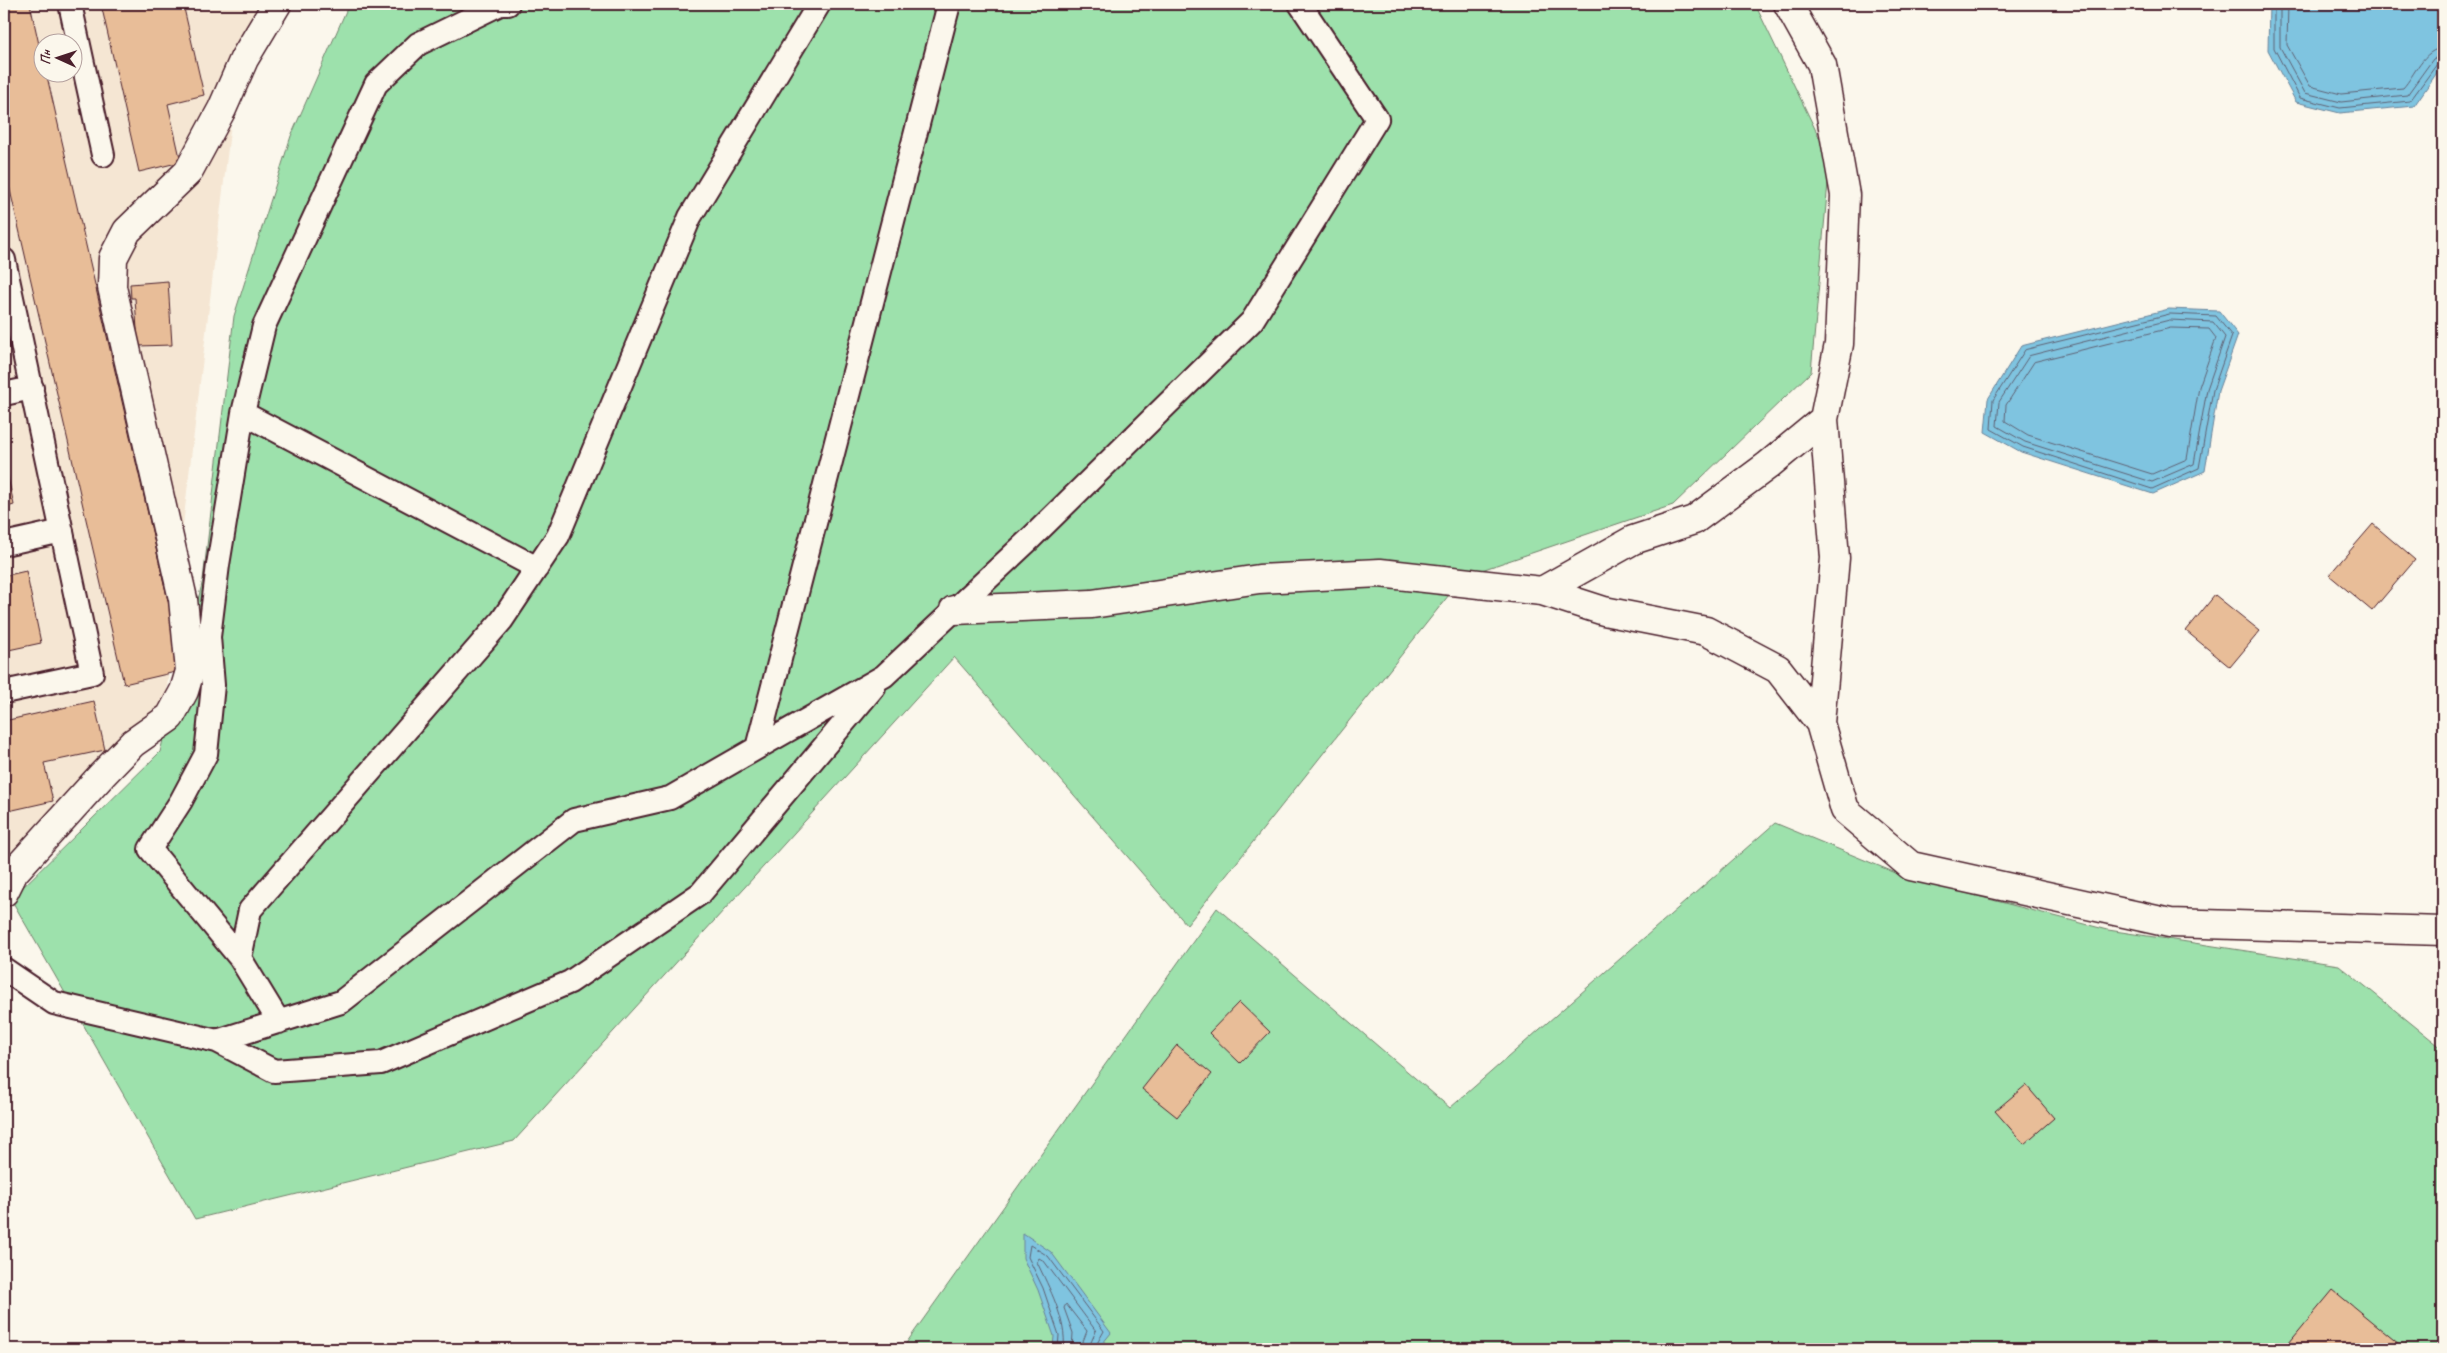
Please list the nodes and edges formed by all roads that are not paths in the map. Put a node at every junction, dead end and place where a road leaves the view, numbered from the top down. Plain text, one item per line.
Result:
1 (70, 4) edge
2 (277, 4) edge
3 (508, 4) edge
4 (819, 4) edge
5 (949, 4) edge
6 (1300, 4) edge
7 (1788, 4) edge
8 (103, 155) dead end
9 (4, 260) edge
10 (32, 388) junction
11 (4, 394) edge
12 (243, 413) junction
13 (1824, 419) junction
14 (62, 531) junction
15 (4, 544) edge
16 (537, 568) junction
17 (1542, 591) junction
18 (954, 610) junction
19 (884, 676) junction
20 (4, 692) edge
21 (1820, 723) junction
22 (757, 748) junction
23 (7, 879) edge
24 (2443, 931) edge
25 (240, 958) junction
26 (4, 969) edge
27 (279, 1022) junction
28 (217, 1041) junction

1 - 8 lane
2 - 23 street
3 - 12 lane
4 - 16 lane
5 - 22 lane
6 - 18 lane
7 - 13 street
9 - 10 lane
10 - 11 lane
10 - 14 lane
12 - 16 lane
12 - 25 lane
13 - 17 street
13 - 21 street
14 - 15 lane
14 - 20 lane
16 - 25 lane
17 - 18 street
17 - 21 street
18 - 19 lane
19 - 22 lane
19 - 28 lane
21 - 24 street
22 - 27 lane
25 - 27 lane
26 - 28 lane
27 - 28 lane

